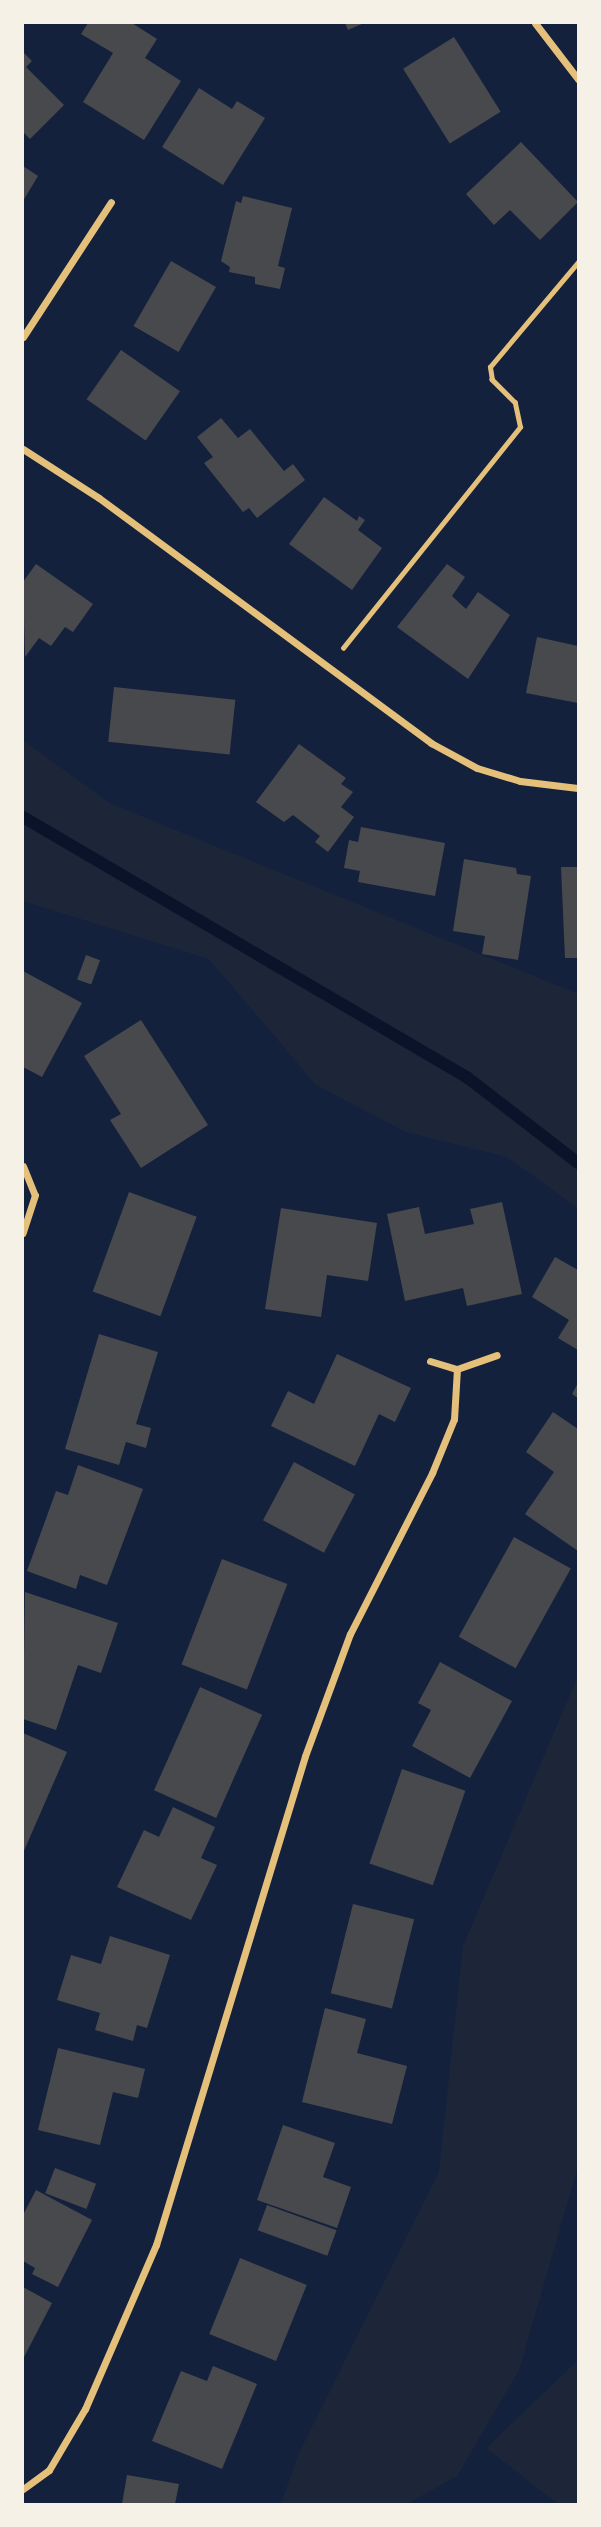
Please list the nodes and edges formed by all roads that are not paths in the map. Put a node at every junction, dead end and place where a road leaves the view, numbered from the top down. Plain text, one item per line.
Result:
1 (535, 23) edge
2 (578, 79) edge
3 (111, 202) dead end
4 (23, 337) edge
5 (23, 449) edge
6 (578, 788) edge
7 (23, 1166) edge
8 (23, 1233) edge
9 (497, 1354) dead end
10 (430, 1361) dead end
11 (457, 1369) junction
12 (23, 2489) edge

1 - 2 street
3 - 4 street
5 - 6 street
7 - 8 street
9 - 11 street
10 - 11 street
11 - 12 street

